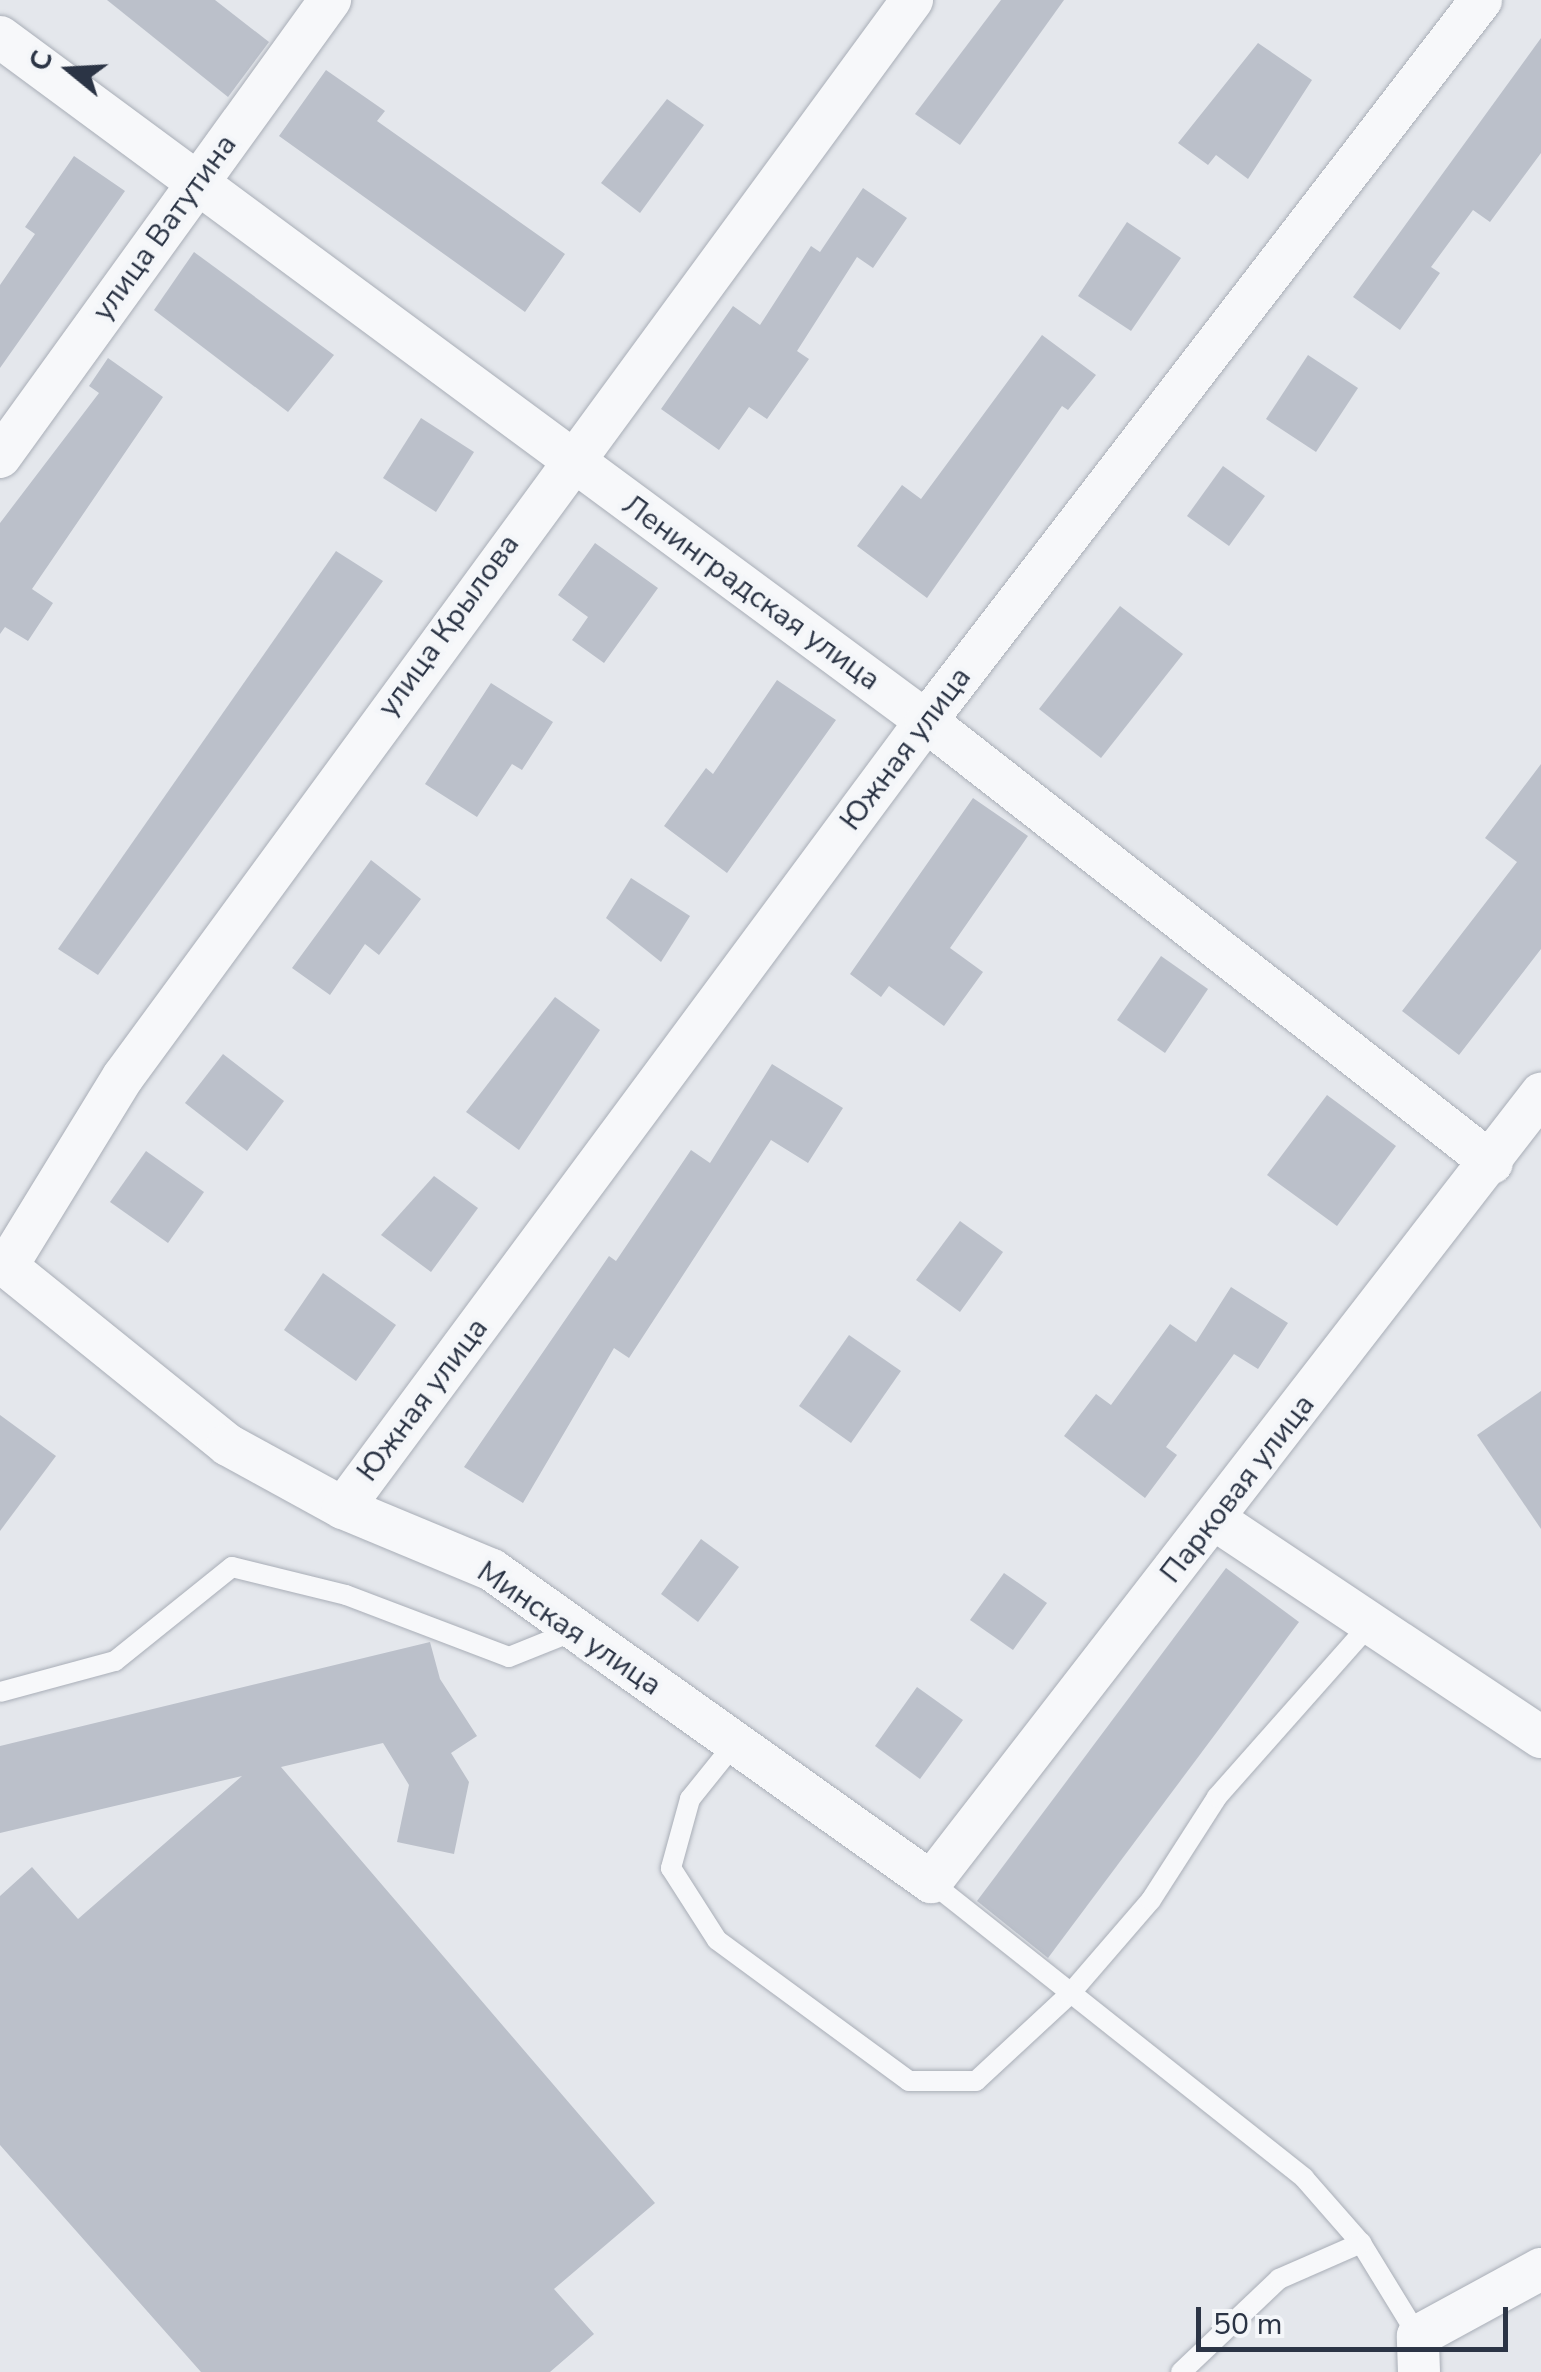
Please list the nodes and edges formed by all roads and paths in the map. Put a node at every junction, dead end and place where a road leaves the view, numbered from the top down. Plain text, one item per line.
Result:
1 (330, 0) edge
2 (912, 0) edge
3 (1481, 0) edge
4 (0, 37) edge
5 (197, 183) junction
6 (0, 457) edge
7 (569, 461) junction
8 (926, 721) junction
9 (1541, 1094) edge
10 (1492, 1162) junction
11 (4, 1263) edge
12 (343, 1508) junction
13 (1214, 1519) junction
14 (1371, 1624) junction
15 (576, 1630) junction
16 (0, 1692) edge
17 (1541, 1737) edge
18 (736, 1743) junction
19 (932, 1882) junction
20 (1069, 1994) junction
21 (1361, 2243) junction
22 (1541, 2268) edge
23 (1418, 2354) edge
24 (1181, 2372) edge

1 - 5 street, улица Ватутина
2 - 7 street, улица Крылова
3 - 8 street, Южная улица
4 - 5 street, Ленинградская улица
5 - 6 street, улица Ватутина
5 - 7 street, Ленинградская улица
7 - 8 street, Ленинградская улица
7 - 11 street, улица Крылова
8 - 10 street, Ленинградская улица
8 - 12 street, Южная улица
9 - 10 street, Парковая улица
10 - 13 street, Парковая улица
11 - 12 street, Минская улица
12 - 15 street, Минская улица
13 - 14 street
13 - 19 street, Парковая улица
14 - 17 street
14 - 20 lane
15 - 16 lane
15 - 18 street, Минская улица
18 - 19 street, Минская улица
18 - 20 lane
19 - 20 lane
20 - 21 lane
21 - 23 lane
21 - 24 lane
22 - 23 street

